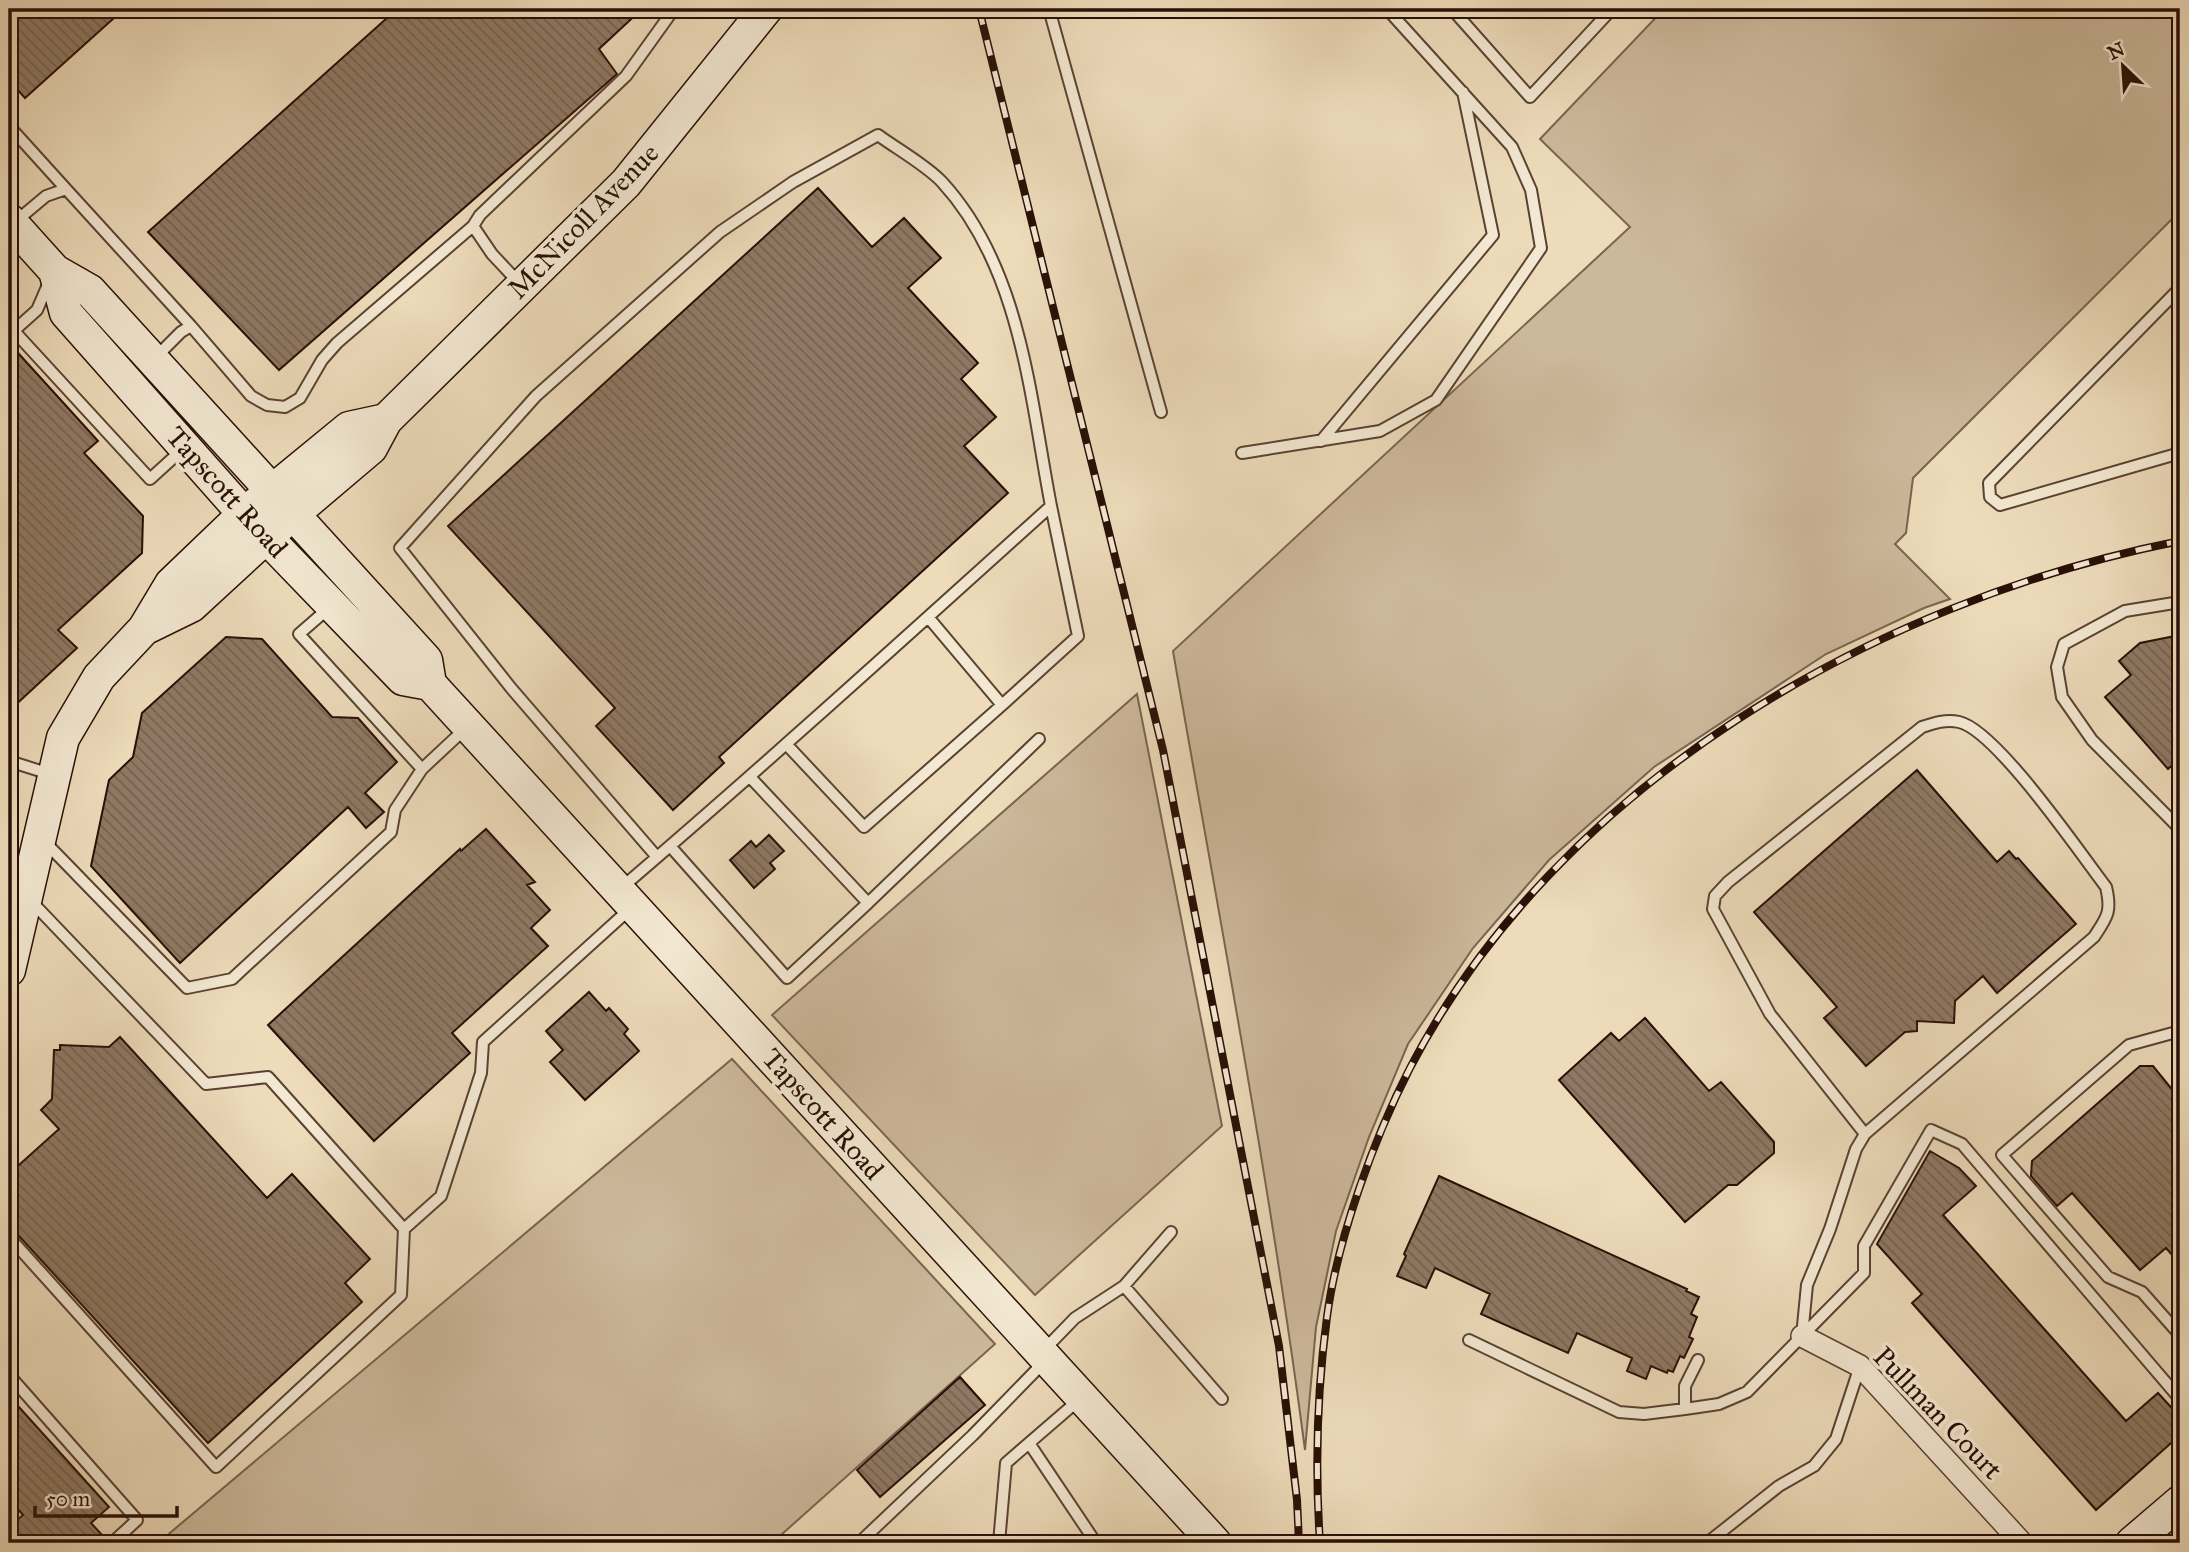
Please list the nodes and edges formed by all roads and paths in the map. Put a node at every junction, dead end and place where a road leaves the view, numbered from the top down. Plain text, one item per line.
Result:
1 (674, 9) edge
2 (766, 9) edge
3 (1049, 9) edge
4 (1387, 9) edge
5 (1452, 9) edge
6 (1612, 9) edge
7 (1463, 90) junction
8 (9, 126) edge
9 (66, 189) junction
10 (473, 226) junction
11 (16, 232) edge
12 (55, 271) junction
13 (522, 286) junction
14 (2180, 288) edge
15 (191, 326) junction
16 (11, 333) edge
17 (153, 360) junction
18 (1161, 412) dead end
19 (386, 420) junction
20 (1321, 441) junction
21 (185, 447) junction
22 (1242, 453) dead end
23 (2180, 453) edge
24 (271, 491) junction
25 (1051, 506) junction
26 (244, 514) junction
27 (293, 514) junction
28 (266, 537) junction
29 (2180, 602) edge
30 (332, 605) junction
31 (928, 617) junction
32 (144, 629) junction
33 (430, 684) junction
34 (1002, 705) junction
35 (468, 725) junction
36 (1039, 739) dead end
37 (787, 745) junction
38 (9, 761) edge
39 (422, 769) junction
40 (55, 776) junction
41 (750, 777) junction
42 (2180, 829) edge
43 (40, 837) junction
44 (670, 846) junction
45 (657, 857) junction
46 (26, 897) junction
47 (626, 898) junction
48 (868, 903) junction
49 (11, 953) edge
50 (2180, 1031) edge
51 (1865, 1134) junction
52 (404, 1229) junction
53 (1171, 1232) dead end
54 (9, 1237) edge
55 (1124, 1286) junction
56 (2180, 1335) edge
57 (1802, 1336) junction
58 (1469, 1340) dead end
59 (1044, 1356) junction
60 (1698, 1360) dead end
61 (1860, 1366) junction
62 (9, 1375) edge
63 (1082, 1397) junction
64 (1222, 1399) dead end
65 (2180, 1399) edge
66 (1685, 1409) junction
67 (1029, 1443) junction
68 (2180, 1502) edge
69 (2018, 1542) edge
70 (112, 1543) edge
71 (850, 1543) edge
72 (999, 1543) edge
73 (1096, 1543) edge
74 (1215, 1543) edge
75 (1707, 1543) edge
76 (2132, 1543) edge

1 - 10 lane
2 - 13 street, McNicoll Avenue
3 - 18 lane
4 - 7 lane
5 - 6 lane
7 - 20 lane
7 - 20 lane
8 - 9 lane
9 - 11 lane
9 - 15 lane
10 - 13 lane
10 - 15 lane
11 - 12 street, Tapscott Road
12 - 16 lane
12 - 17 street, Tapscott Road
12 - 21 street, Tapscott Road
13 - 19 street, McNicoll Avenue
14 - 23 lane
15 - 17 lane
16 - 21 lane
17 - 24 street, Tapscott Road
19 - 24 street, McNicoll Avenue
19 - 27 street, McNicoll Avenue
20 - 22 lane
21 - 26 street, Tapscott Road
24 - 26 street, McNicoll Avenue
24 - 27 street, Tapscott Road
25 - 31 lane
25 - 34 lane
25 - 45 lane
26 - 28 street, Tapscott Road
26 - 32 street, McNicoll Avenue
27 - 28 street, McNicoll Avenue
27 - 33 street, Tapscott Road
28 - 30 street, Tapscott Road
28 - 32 street, McNicoll Avenue
29 - 42 lane
30 - 33 street, Tapscott Road
30 - 39 lane
31 - 34 lane
31 - 37 lane
32 - 40 street, McNicoll Avenue
33 - 35 street, Tapscott Road
34 - 37 lane
35 - 39 lane
35 - 47 street, Tapscott Road
36 - 48 lane
37 - 41 lane
38 - 40 lane
39 - 43 lane
40 - 43 street, McNicoll Avenue
41 - 44 lane
41 - 48 lane
43 - 46 street, McNicoll Avenue
44 - 45 lane
44 - 48 lane
45 - 47 lane
46 - 49 street, McNicoll Avenue
46 - 52 lane
47 - 52 lane
47 - 59 street, Tapscott Road
50 - 56 lane
51 - 51 lane
51 - 57 lane
52 - 54 lane
53 - 55 lane
55 - 59 lane
55 - 64 lane
57 - 61 street, Pullman Court
57 - 65 lane
57 - 66 lane
58 - 66 lane
59 - 63 street, Tapscott Road
59 - 71 lane
60 - 66 lane
61 - 69 street, Pullman Court
61 - 75 lane
62 - 70 lane
63 - 67 lane
63 - 74 street, Tapscott Road
67 - 72 lane
67 - 73 lane
68 - 76 street

